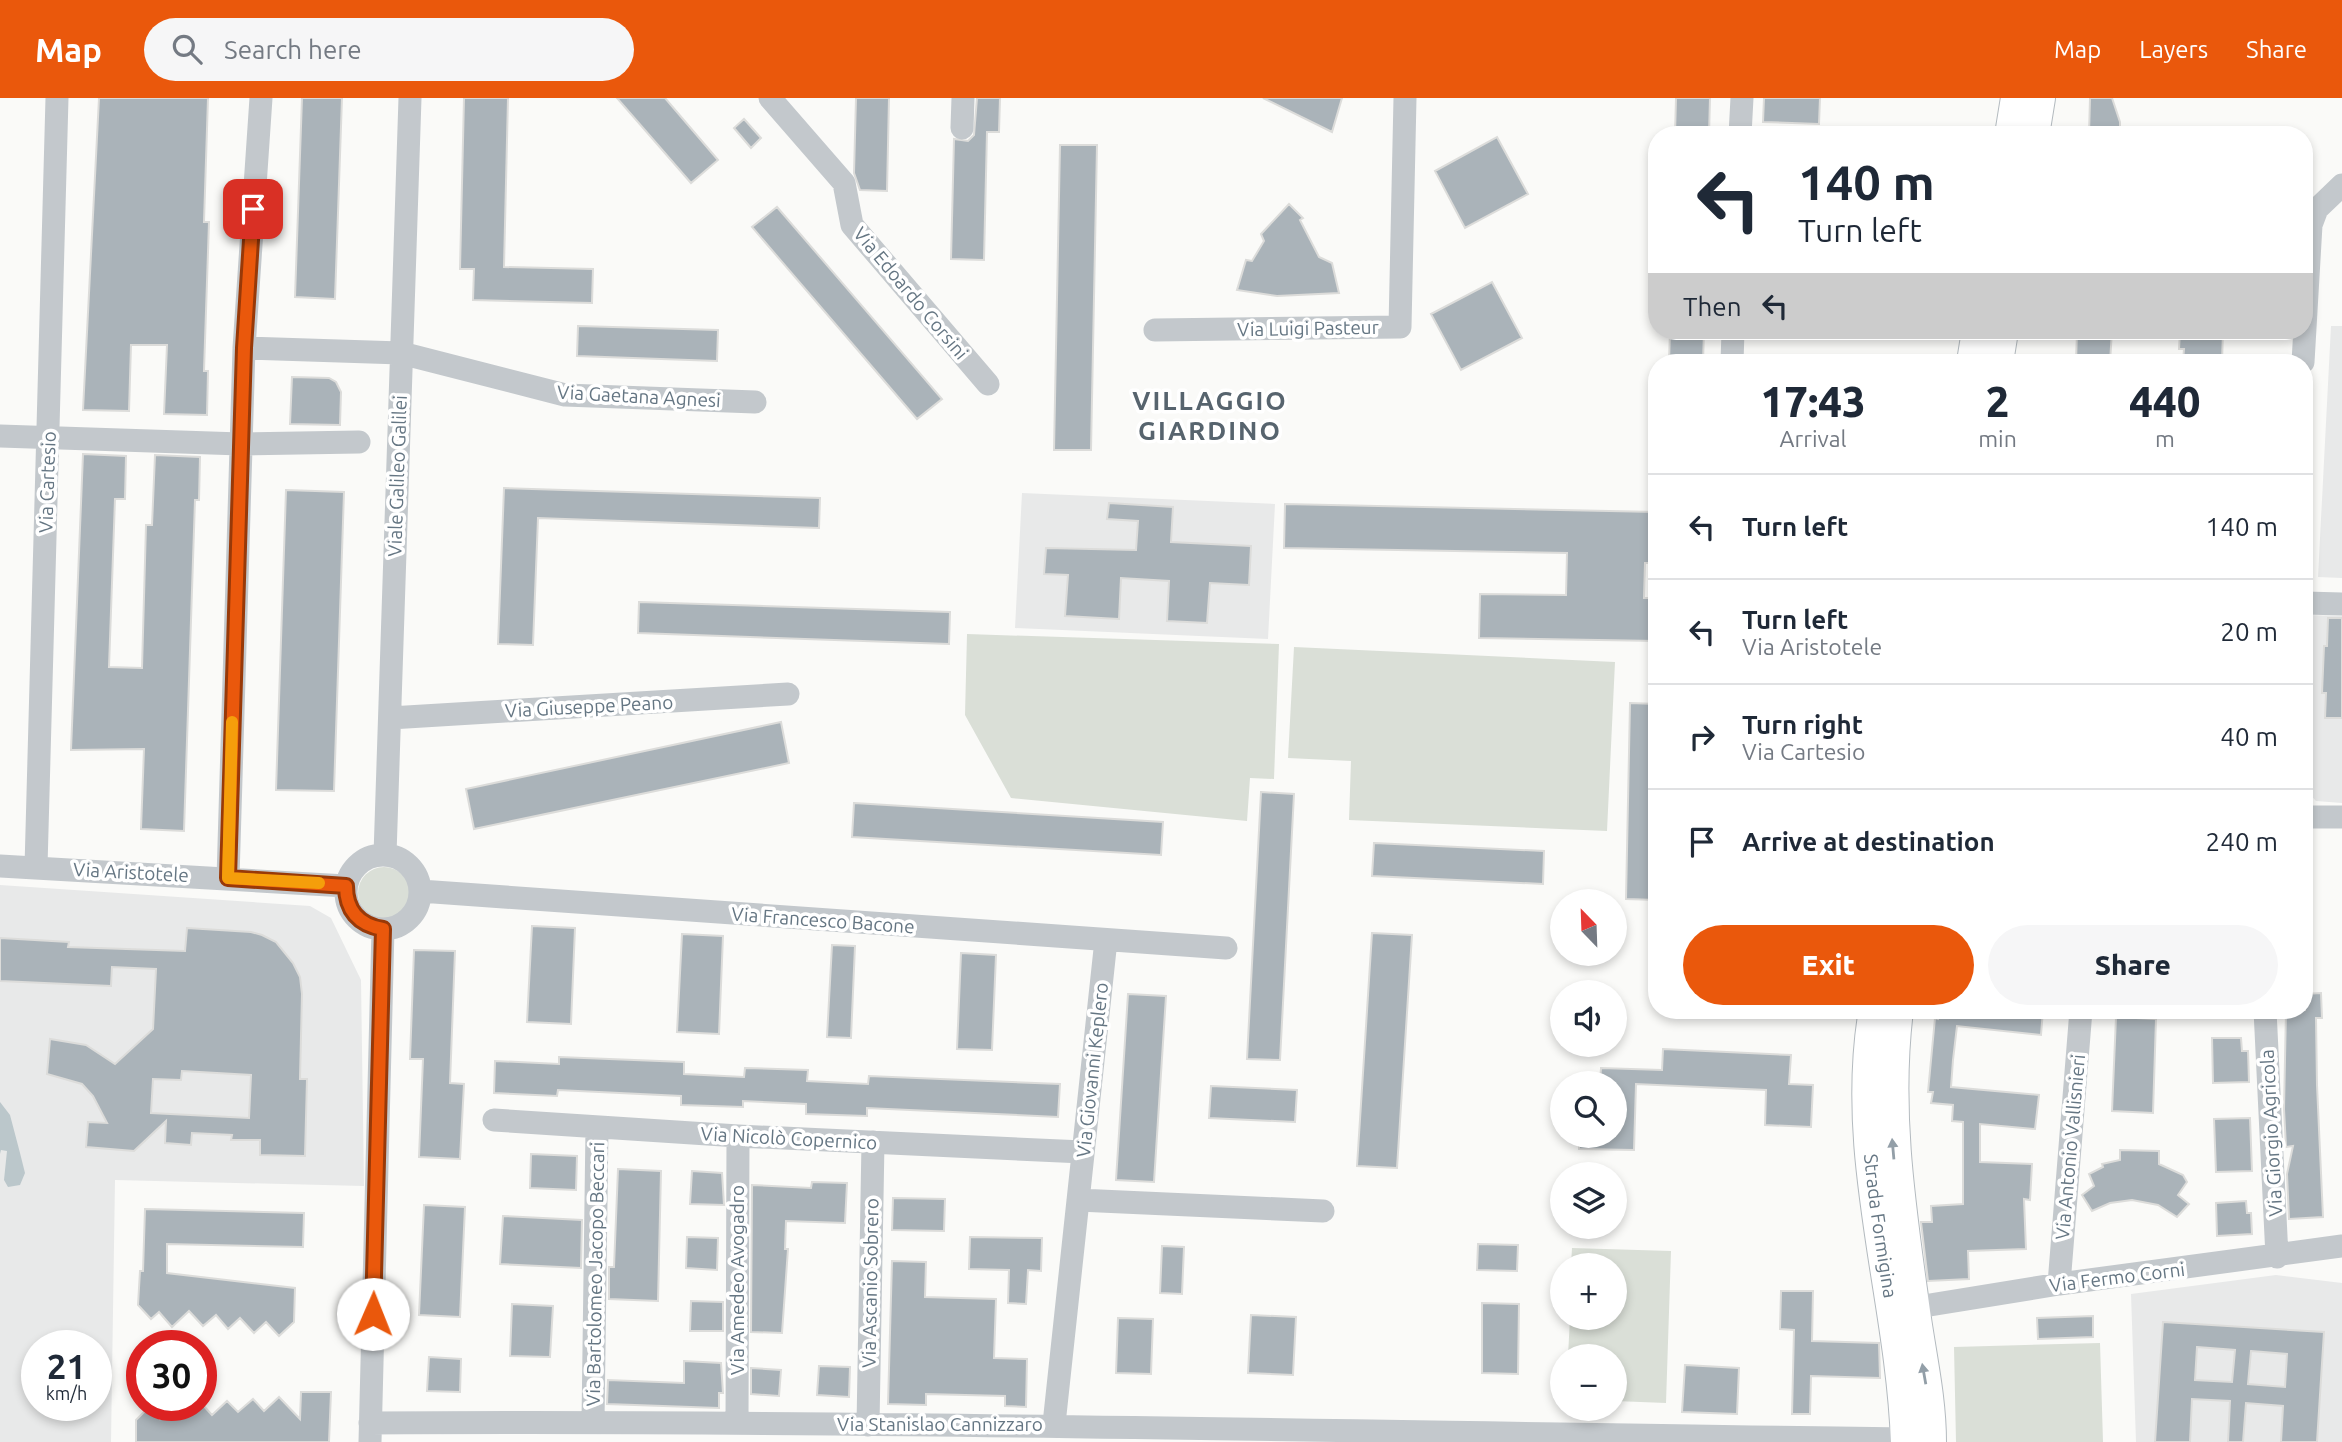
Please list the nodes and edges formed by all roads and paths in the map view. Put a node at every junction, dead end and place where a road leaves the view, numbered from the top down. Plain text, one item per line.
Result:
1 (57, 98) edge
2 (261, 98) edge
3 (410, 98) edge
4 (770, 98) edge
5 (963, 98) edge
6 (1405, 98) edge
7 (1742, 98) edge
8 (2017, 98) edge
9 (2039, 98) edge
10 (1740, 126) edge
11 (2012, 126) edge
12 (2034, 126) edge
13 (962, 128) dead end
14 (2342, 185) edge
15 (2313, 222) edge
16 (1155, 330) dead end
17 (244, 348) junction
18 (401, 353) junction
19 (988, 384) dead end
20 (755, 402) dead end
21 (0, 436) edge
22 (49, 437) junction
23 (359, 442) dead end
24 (241, 444) junction
25 (2313, 603) edge
26 (2342, 604) edge
27 (788, 694) dead end
28 (390, 718) junction
29 (2313, 817) edge
30 (2342, 817) edge
31 (385, 855) junction
32 (0, 866) edge
33 (36, 867) junction
34 (228, 878) junction
35 (346, 886) junction
36 (420, 891) junction
37 (383, 929) junction
38 (1106, 940) junction
39 (1226, 948) dead end
40 (1873, 1019) edge
41 (1896, 1019) edge
42 (2080, 1019) edge
43 (2265, 1019) edge
44 (494, 1120) dead end
45 (597, 1127) junction
46 (738, 1136) junction
47 (873, 1142) junction
48 (1083, 1152) junction
49 (1078, 1200) junction
50 (1324, 1211) dead end
51 (2342, 1247) edge
52 (2277, 1257) junction
53 (2059, 1284) junction
54 (1903, 1309) junction
55 (593, 1422) junction
56 (737, 1423) junction
57 (1054, 1424) junction
58 (867, 1425) junction
59 (370, 1433) edge
60 (1421, 1437) edge
61 (1654, 1439) edge
62 (1919, 1440) edge

1 - 22 street, Via Cartesio
2 - 17 street
3 - 18 street, Viale Galileo Galilei
4 - 19 street, Via Edoardo Corsini
5 - 13 street
6 - 16 street, Via Luigi Pasteur
7 - 10 street
8 - 11 street
9 - 12 street
14 - 15 street
17 - 18 street
17 - 24 street
18 - 20 street, Via Gaetana Agnesi
18 - 28 street, Viale Galileo Galilei
21 - 22 street
22 - 24 street
22 - 33 street, Via Cartesio
23 - 24 street
24 - 34 street
25 - 26 street
27 - 28 street, Via Giuseppe Peano
28 - 31 street, Viale Galileo Galilei
29 - 30 street
31 - 35 street
31 - 36 street
32 - 33 street, Via Aristotele
33 - 34 street, Via Aristotele
34 - 35 street, Via Aristotele
35 - 37 street
36 - 37 street
36 - 38 street, Via Francesco Bacone
37 - 59 street
38 - 39 street, Via Francesco Bacone
38 - 48 street, Via Giovanni Keplero
40 - 54 street, Strada Formigina
54 -> 41 street, Strada Formigina
42 - 53 street, Via Antonio Vallisnieri
43 - 52 street, Via Giorgio Agricola
44 - 45 street, Via Nicolò Copernico
45 - 46 street, Via Nicolò Copernico
45 - 55 street, Via Bartolomeo Jacopo Beccari
46 - 47 street, Via Nicolò Copernico
46 - 56 street, Via Amedeo Avogadro
47 - 48 street, Via Nicolò Copernico
47 - 58 street, Via Ascanio Sobrero
48 - 49 street, Via Giovanni Keplero
49 - 50 street
49 - 57 street, Via Giovanni Keplero
51 - 52 street, Via Fermo Corni
52 - 53 street, Via Fermo Corni
53 - 54 street, Via Fermo Corni
54 - 62 street, Strada Formigina
55 - 56 street, Via Stanislao Cannizzaro
55 - 59 street, Via Stanislao Cannizzaro
56 - 58 street, Via Stanislao Cannizzaro
57 - 58 street, Via Stanislao Cannizzaro
57 - 60 street, Via Stanislao Cannizzaro
60 - 61 street, Via Stanislao Cannizzaro
61 - 62 street, Via Stanislao Cannizzaro

